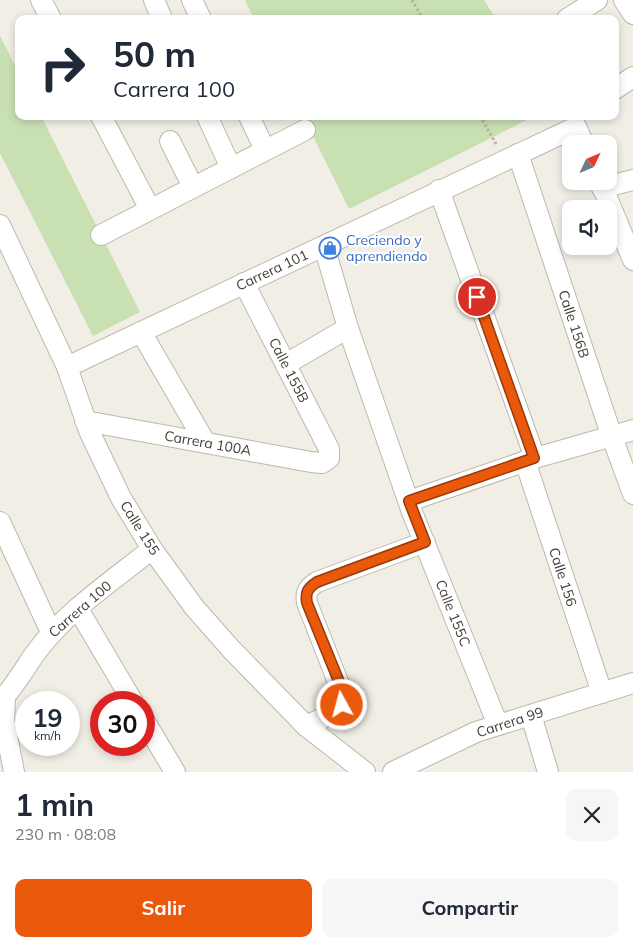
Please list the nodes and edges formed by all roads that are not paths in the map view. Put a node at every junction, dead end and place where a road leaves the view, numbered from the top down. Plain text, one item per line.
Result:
1 (41, 0) edge
2 (154, 0) edge
3 (192, 0) edge
4 (597, 0) edge
5 (624, 0) edge
6 (633, 14) edge
7 (48, 15) edge
8 (160, 15) edge
9 (199, 15) edge
10 (573, 15) edge
11 (633, 77) edge
12 (619, 86) edge
13 (103, 120) edge
14 (209, 120) edge
15 (251, 120) edge
16 (580, 129) edge
17 (304, 130) dead end
18 (170, 141) dead end
19 (266, 150) junction
20 (512, 157) junction
21 (231, 168) junction
22 (633, 180) edge
23 (618, 182) edge
24 (193, 187) junction
25 (439, 190) junction
26 (604, 190) edge
27 (150, 210) junction
28 (0, 225) edge
29 (101, 235) dead end
30 (324, 246) junction
31 (633, 260) edge
32 (244, 283) junction
33 (348, 328) junction
34 (141, 332) junction
35 (286, 364) junction
36 (67, 367) junction
37 (85, 421) junction
38 (633, 430) edge
39 (612, 436) junction
40 (205, 442) junction
41 (329, 458) joint
42 (530, 459) junction
43 (633, 494) edge
44 (409, 501) junction
45 (0, 522) edge
46 (425, 542) junction
47 (152, 549) junction
48 (78, 609) junction
49 (51, 632) junction
50 (632, 688) edge
51 (126, 691) edge
52 (602, 693) junction
53 (3, 699) edge
54 (531, 715) junction
55 (498, 725) junction
56 (306, 726) junction
57 (155, 738) edge
58 (14, 772) edge
59 (175, 772) edge
60 (365, 772) edge
61 (393, 772) edge
62 (548, 772) edge

1 - 7 street
2 - 8 street
3 - 9 street
4 - 10 street
5 - 6 street
11 - 12 street
13 - 27 street
14 - 21 street
15 - 19 street
16 - 20 street, Carrera 101
17 - 19 street
18 - 24 street
19 - 21 street
20 - 25 street, Carrera 101
20 - 39 street, Calle 156B
21 - 24 street
22 - 23 street
24 - 27 street
25 - 30 street, Carrera 101
25 - 42 street, Calle 156
26 - 31 street
27 - 29 street
28 - 36 street, Calle 155
30 - 32 street, Carrera 101
30 - 33 street, Calle 155C
32 - 34 street, Carrera 101
32 - 35 street, Calle 155B
33 - 35 street
33 - 44 street, Calle 155C
34 - 36 street, Carrera 101
34 - 40 street
35 - 41 street, Calle 155B
36 - 37 street, Calle 155
37 - 40 street, Carrera 100A
37 - 47 street, Calle 155
38 - 39 street
39 - 42 street
39 - 43 street, Calle 156B
40 - 41 street, Carrera 100A
42 - 44 street
42 - 52 street, Calle 156
44 - 46 street, Calle 155C
45 - 49 street
46 - 55 street, Calle 155C
46 - 56 street
47 - 48 street, Carrera 100
47 - 56 street, Calle 155
48 - 49 street, Carrera 100
48 - 51 street
49 - 53 street, Carrera 100
50 - 52 street, Carrera 99
52 - 54 street, Carrera 99
53 - 58 street
54 - 55 street, Carrera 99
54 - 62 street
55 - 61 street, Carrera 99
56 - 60 street, Calle 155
57 - 59 street

